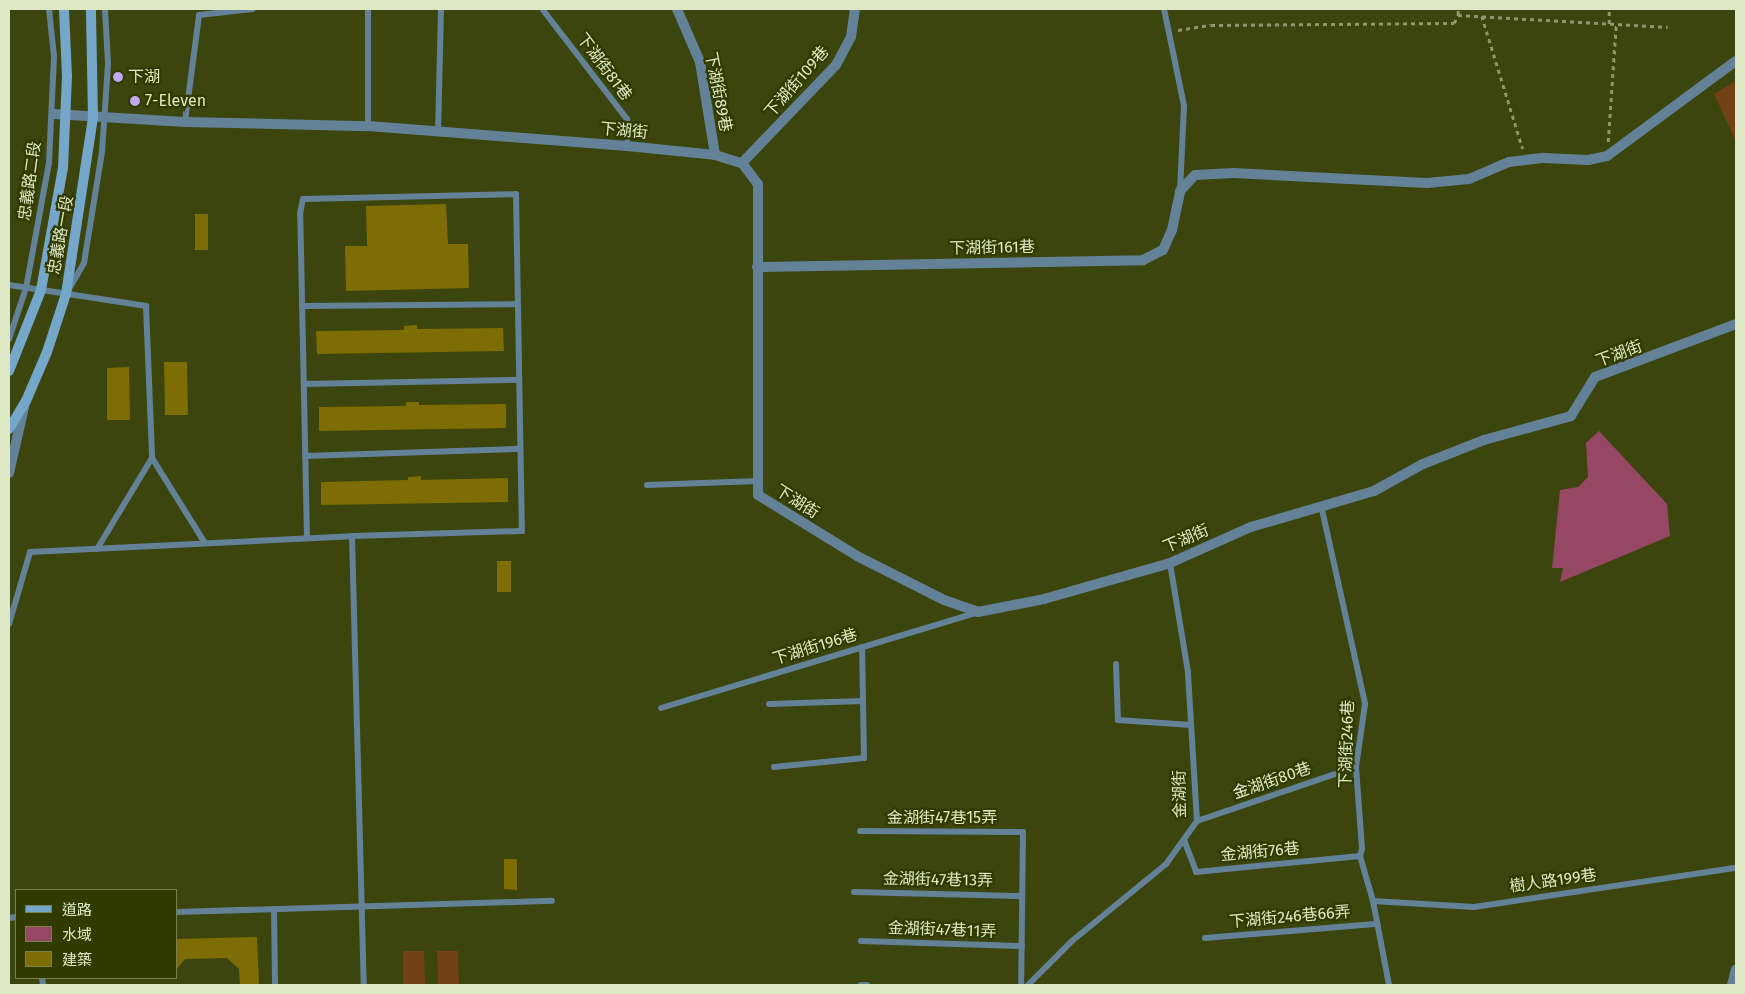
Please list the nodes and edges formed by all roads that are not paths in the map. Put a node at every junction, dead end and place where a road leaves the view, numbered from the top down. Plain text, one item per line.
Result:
1 (49, 9) edge
2 (64, 9) edge
3 (91, 9) edge
4 (105, 9) edge
5 (253, 9) edge
6 (368, 9) edge
7 (441, 9) edge
8 (677, 9) edge
9 (855, 9) edge
10 (1164, 9) edge
11 (543, 10) edge
12 (1736, 61) edge
13 (54, 114) junction
14 (67, 115) junction
15 (92, 117) junction
16 (106, 118) junction
17 (185, 122) junction
18 (368, 126) junction
19 (438, 133) junction
20 (627, 146) junction
21 (715, 155) junction
22 (742, 163) junction
23 (63, 168) joint
24 (1180, 191) junction
25 (56, 208) joint
26 (757, 268) junction
27 (9, 285) edge
28 (26, 288) junction
29 (41, 290) junction
30 (66, 294) junction
31 (517, 304) junction
32 (302, 306) junction
33 (1736, 324) edge
34 (9, 339) edge
35 (9, 371) edge
36 (518, 380) junction
37 (304, 384) junction
38 (26, 401) junction
39 (9, 429) edge
40 (520, 449) junction
41 (305, 456) junction
42 (152, 458) junction
43 (11, 464) edge
44 (9, 473) edge
45 (758, 481) junction
46 (647, 485) dead end
47 (1321, 505) junction
48 (352, 536) junction
49 (307, 538) junction
50 (205, 543) junction
51 (97, 549) junction
52 (1170, 563) junction
53 (978, 612) junction
54 (9, 624) edge
55 (862, 647) junction
56 (1116, 664) dead end
57 (863, 701) junction
58 (769, 704) dead end
59 (661, 708) dead end
60 (1191, 725) junction
61 (774, 767) dead end
62 (1356, 767) junction
63 (1197, 821) junction
64 (860, 831) dead end
65 (1184, 840) junction
66 (1360, 856) junction
67 (1736, 868) edge
68 (854, 892) dead end
69 (1022, 896) junction
70 (1373, 901) junction
71 (552, 902) dead end
72 (362, 906) junction
73 (274, 909) junction
74 (178, 912) edge
75 (1377, 924) junction
76 (1205, 938) dead end
77 (861, 941) dead end
78 (1022, 946) junction
79 (1736, 969) edge
80 (275, 985) edge
81 (364, 985) edge
82 (861, 985) edge
83 (867, 985) edge
84 (1021, 985) edge
85 (1028, 985) edge
86 (1388, 985) edge
87 (1732, 985) edge

1 - 13 lane
2 - 14 main road
3 - 15 main road, 忠義路一段
4 - 16 lane, 忠義路一段
5 - 17 lane
6 - 18 lane
7 - 19 lane
8 - 21 street, 下湖街89巷
9 - 22 street, 下湖街109巷
10 - 24 lane
11 - 20 lane, 下湖街81巷
12 - 24 street
13 - 14 street, 下湖街
13 - 28 lane, 忠義路二段
14 - 15 street, 下湖街
14 - 23 main road, 忠義路二段
15 - 16 street, 下湖街
15 - 30 main road, 忠義路一段
16 - 17 street, 下湖街
16 - 30 lane, 忠義路一段
17 - 18 street, 下湖街
18 - 19 street, 下湖街
19 - 20 street, 下湖街
20 - 21 street, 下湖街
21 - 22 street, 下湖街
22 - 26 street, 下湖街
23 - 25 main road, 忠義路一段
24 - 26 street, 下湖街161巷
25 - 29 main road, 忠義路二段
26 - 45 street, 下湖街
27 - 28 lane
28 - 29 lane
28 - 34 lane, 忠義路二段
29 - 30 lane
29 - 35 main road, 忠義路二段
30 - 38 main road
30 - 42 lane
31 - 32 lane
31 - 32 lane
31 - 36 lane
32 - 37 lane
33 - 47 street, 下湖街
36 - 37 lane
36 - 40 lane
37 - 41 lane
38 - 39 main road
38 - 43 street
40 - 41 lane
40 - 48 lane
41 - 49 lane
42 - 50 lane
42 - 51 lane
43 - 44 street
45 - 46 lane
45 - 53 street, 下湖街
47 - 52 street, 下湖街
47 - 62 lane, 下湖街246巷
48 - 49 lane
48 - 72 lane
49 - 50 lane
50 - 51 lane
51 - 54 lane
52 - 53 street, 下湖街
52 - 60 lane, 金湖街
53 - 55 lane, 下湖街196巷
55 - 57 lane
55 - 59 lane, 下湖街196巷
56 - 60 lane
57 - 58 lane
57 - 61 lane
60 - 63 lane, 金湖街
62 - 63 lane, 金湖街80巷
62 - 66 lane, 下湖街246巷
63 - 65 lane, 金湖街
64 - 69 lane, 金湖街47巷15弄
65 - 66 lane, 金湖街76巷
65 - 85 lane, 金湖街
66 - 70 lane, 下湖街246巷
67 - 70 lane, 樹人路199巷
68 - 69 lane, 金湖街47巷13弄
69 - 78 lane
70 - 75 lane, 下湖街246巷
71 - 72 lane
72 - 73 lane
72 - 81 lane
73 - 74 lane
73 - 80 lane
75 - 76 lane, 下湖街246巷66弄
75 - 86 lane, 下湖街246巷
77 - 78 lane, 金湖街47巷11弄
78 - 84 lane
79 - 87 street
82 - 83 lane

